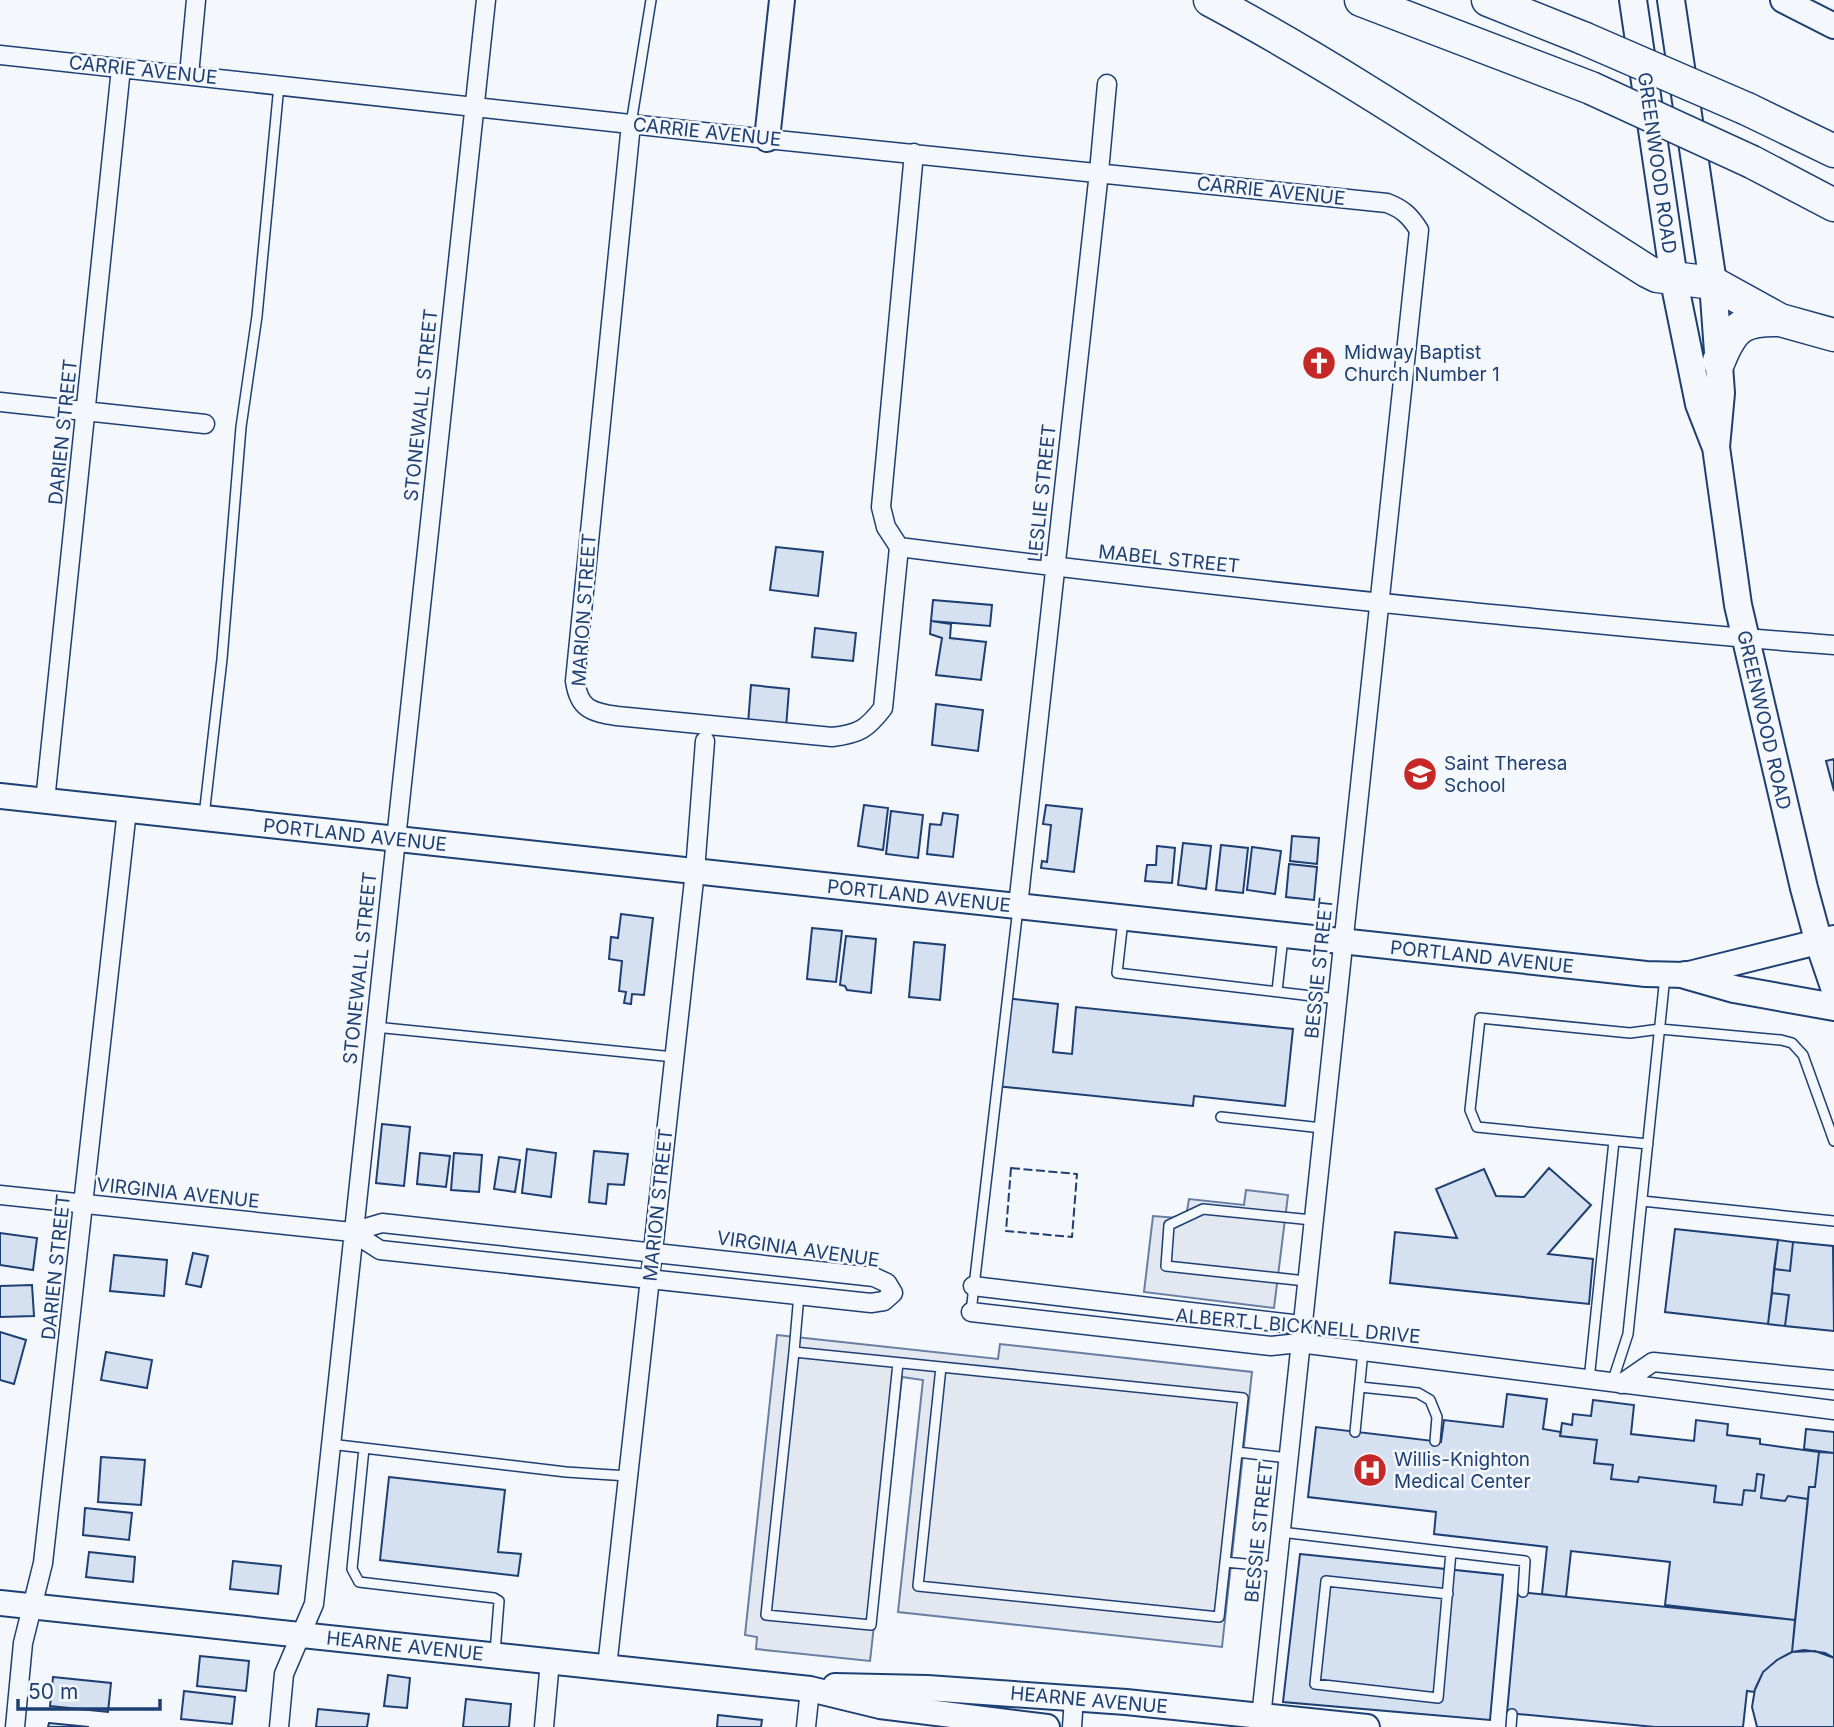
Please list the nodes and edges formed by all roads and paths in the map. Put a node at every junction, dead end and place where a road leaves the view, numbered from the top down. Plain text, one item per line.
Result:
1 (196, 0) edge
2 (486, 0) edge
3 (651, 0) edge
4 (782, 0) edge
5 (1210, 0) edge
6 (1361, 0) edge
7 (1488, 0) edge
8 (1633, 0) edge
9 (1671, 0) edge
10 (1783, 0) edge
11 (1834, 26) edge
12 (0, 55) edge
13 (121, 68) junction
14 (188, 75) junction
15 (1107, 84) dead end
16 (279, 85) junction
17 (475, 107) junction
18 (631, 124) junction
19 (767, 139) junction
20 (1834, 151) edge
21 (915, 153) junction
22 (1099, 172) junction
23 (1834, 205) edge
24 (1411, 216) joint
25 (1674, 278) junction
26 (1713, 283) junction
27 (1780, 320) junction
28 (1834, 335) edge
29 (1719, 361) junction
30 (0, 402) edge
31 (86, 410) junction
32 (205, 424) dead end
33 (1716, 447) junction
34 (899, 547) junction
35 (1055, 567) junction
36 (1380, 603) junction
37 (1744, 639) junction
38 (1834, 645) edge
39 (705, 741) dead end
40 (0, 796) edge
41 (45, 801) junction
42 (127, 810) junction
43 (204, 818) junction
44 (395, 839) junction
45 (695, 871) junction
46 (1018, 906) junction
47 (1123, 918) junction
48 (1283, 935) junction
49 (1826, 941) edge
50 (1343, 942) junction
51 (1675, 975) junction
52 (1834, 988) edge
53 (1277, 991) junction
54 (1336, 999) junction
55 (1834, 1007) edge
56 (375, 1027) junction
57 (1660, 1029) junction
58 (674, 1058) junction
59 (1221, 1117) dead end
60 (1322, 1128) junction
61 (1614, 1141) junction
62 (1834, 1141) edge
63 (1648, 1144) junction
64 (0, 1195) edge
65 (1642, 1201) junction
66 (84, 1204) junction
67 (1312, 1220) junction
68 (1834, 1221) edge
69 (352, 1233) junction
70 (652, 1252) junction
71 (649, 1278) junction
72 (1306, 1281) junction
73 (974, 1286) junction
74 (799, 1294) junction
75 (971, 1312) joint
76 (1300, 1334) junction
77 (1363, 1351) junction
78 (794, 1352) junction
79 (898, 1363) junction
80 (941, 1367) junction
81 (1590, 1380) junction
82 (1834, 1380) edge
83 (1616, 1383) junction
84 (1360, 1387) junction
85 (1834, 1410) edge
86 (1355, 1432) dead end
87 (1435, 1441) dead end
88 (330, 1444) junction
89 (364, 1448) junction
90 (1237, 1452) junction
91 (1288, 1458) junction
92 (628, 1476) junction
93 (1280, 1532) junction
94 (1451, 1552) junction
95 (1224, 1562) junction
96 (1277, 1567) junction
97 (1523, 1592) dead end
98 (1448, 1594) junction
99 (0, 1603) edge
100 (34, 1606) junction
101 (300, 1635) junction
102 (495, 1655) junction
103 (550, 1661) junction
104 (607, 1667) junction
105 (810, 1689) junction
106 (1074, 1698) junction
107 (1512, 1714) dead end
108 (1261, 1721) edge
109 (15, 1727) edge
110 (279, 1727) edge
111 (544, 1727) edge
112 (806, 1727) edge
113 (1046, 1727) edge
114 (1072, 1727) edge
115 (1367, 1727) edge
116 (1511, 1727) edge

1 - 14 street
2 - 17 street, STONEWALL STREET
3 - 18 lane
4 - 19 street
5 - 25 highway
6 - 23 highway, bridge
7 - 20 highway, bridge
8 - 25 main road, GREENWOOD ROAD
9 - 26 main road, GREENWOOD ROAD
10 - 11 street
12 - 13 street, CARRIE AVENUE
13 - 14 street, CARRIE AVENUE
13 - 31 street, DARIEN STREET
14 - 16 street, CARRIE AVENUE
15 - 22 street, LESLIE STREET
16 - 17 street, CARRIE AVENUE
16 - 43 lane
17 - 18 street, CARRIE AVENUE
17 - 44 street, STONEWALL STREET
18 - 19 street, CARRIE AVENUE
18 - 34 street, MARION STREET
19 - 21 street, CARRIE AVENUE
21 - 22 street, CARRIE AVENUE
21 - 34 street
22 - 24 street, CARRIE AVENUE
22 - 35 street, LESLIE STREET
24 - 36 street, BESSIE STREET
25 - 26 highway
25 - 33 main road, GREENWOOD ROAD
26 - 27 highway
26 - 29 main road, GREENWOOD ROAD
27 - 28 highway
27 - 29 highway
29 - 33 main road, GREENWOOD ROAD
30 - 31 street
31 - 32 street
31 - 41 street, DARIEN STREET
33 - 37 main road, GREENWOOD ROAD
34 - 35 street, MABEL STREET
35 - 36 street, MABEL STREET
35 - 46 street, LESLIE STREET
36 - 37 street, MABEL STREET
36 - 50 street, BESSIE STREET
37 - 38 street, MABEL STREET
37 - 49 main road, GREENWOOD ROAD
39 - 45 street, MARION STREET
40 - 41 street, PORTLAND AVENUE
41 - 42 street, PORTLAND AVENUE
42 - 43 street, PORTLAND AVENUE
42 - 66 street, DARIEN STREET
43 - 44 street, PORTLAND AVENUE
44 - 45 street, PORTLAND AVENUE
44 - 56 street, STONEWALL STREET
45 - 46 street, PORTLAND AVENUE
45 - 58 street, MARION STREET
46 - 47 street, PORTLAND AVENUE
46 - 73 lane
47 - 48 street, PORTLAND AVENUE
47 - 53 lane
48 - 50 street, PORTLAND AVENUE
48 - 53 lane
49 - 51 street, PORTLAND AVENUE
49 - 52 main road, GREENWOOD ROAD
50 - 51 street, PORTLAND AVENUE
50 - 54 street, BESSIE STREET
51 - 55 main road
51 - 57 lane
53 - 54 lane
54 - 60 street, BESSIE STREET
56 - 58 lane
56 - 69 street, STONEWALL STREET
57 - 61 lane
57 - 62 lane
57 - 63 lane
58 - 70 street, MARION STREET
59 - 60 lane
60 - 67 street, BESSIE STREET
61 - 63 lane
61 - 81 lane
63 - 65 lane
64 - 66 street, VIRGINIA AVENUE
65 - 68 lane
65 - 83 lane
66 - 69 street, VIRGINIA AVENUE
66 - 100 street, DARIEN STREET
67 - 72 street, BESSIE STREET
67 - 72 lane
69 - 70 street, VIRGINIA AVENUE
69 - 71 street, VIRGINIA AVENUE
69 - 88 street, STONEWALL STREET
70 - 71 street, MARION STREET
70 - 74 street, VIRGINIA AVENUE
71 - 74 street, VIRGINIA AVENUE
71 - 92 street, MARION STREET
72 - 76 street, BESSIE STREET
73 - 75 lane
73 - 76 street, ALBERT L BICKNELL DRIVE
74 - 78 lane
75 - 76 street, ALBERT L BICKNELL DRIVE
76 - 77 street, ALBERT L BICKNELL DRIVE
76 - 91 street, BESSIE STREET
77 - 81 street, ALBERT L BICKNELL DRIVE
77 - 84 lane
78 - 79 lane
78 - 79 lane
79 - 80 lane
80 - 90 lane
80 - 95 lane
81 - 83 street, ALBERT L BICKNELL DRIVE
82 - 83 street
83 - 85 street, ALBERT L BICKNELL DRIVE
84 - 86 lane
84 - 87 lane
88 - 89 lane
88 - 101 street, STONEWALL STREET
89 - 92 lane
89 - 102 lane
90 - 91 lane
90 - 95 lane
91 - 93 street, BESSIE STREET
92 - 104 street, MARION STREET
93 - 94 lane
93 - 96 street, BESSIE STREET
94 - 97 lane
94 - 98 lane
95 - 96 lane
96 - 108 street, BESSIE STREET
98 - 98 lane
99 - 100 street, HEARNE AVENUE
100 - 101 street, HEARNE AVENUE
100 - 109 street, DARIEN STREET
101 - 102 street, HEARNE AVENUE
101 - 110 street, STONEWALL STREET
102 - 103 street, HEARNE AVENUE
103 - 104 street, HEARNE AVENUE
103 - 111 street
104 - 105 street, HEARNE AVENUE
105 - 106 street, HEARNE AVENUE
105 - 112 street
105 - 113 street, HEARNE AVENUE
106 - 108 street, HEARNE AVENUE
106 - 114 street
107 - 116 lane
108 - 115 street, HEARNE AVENUE

